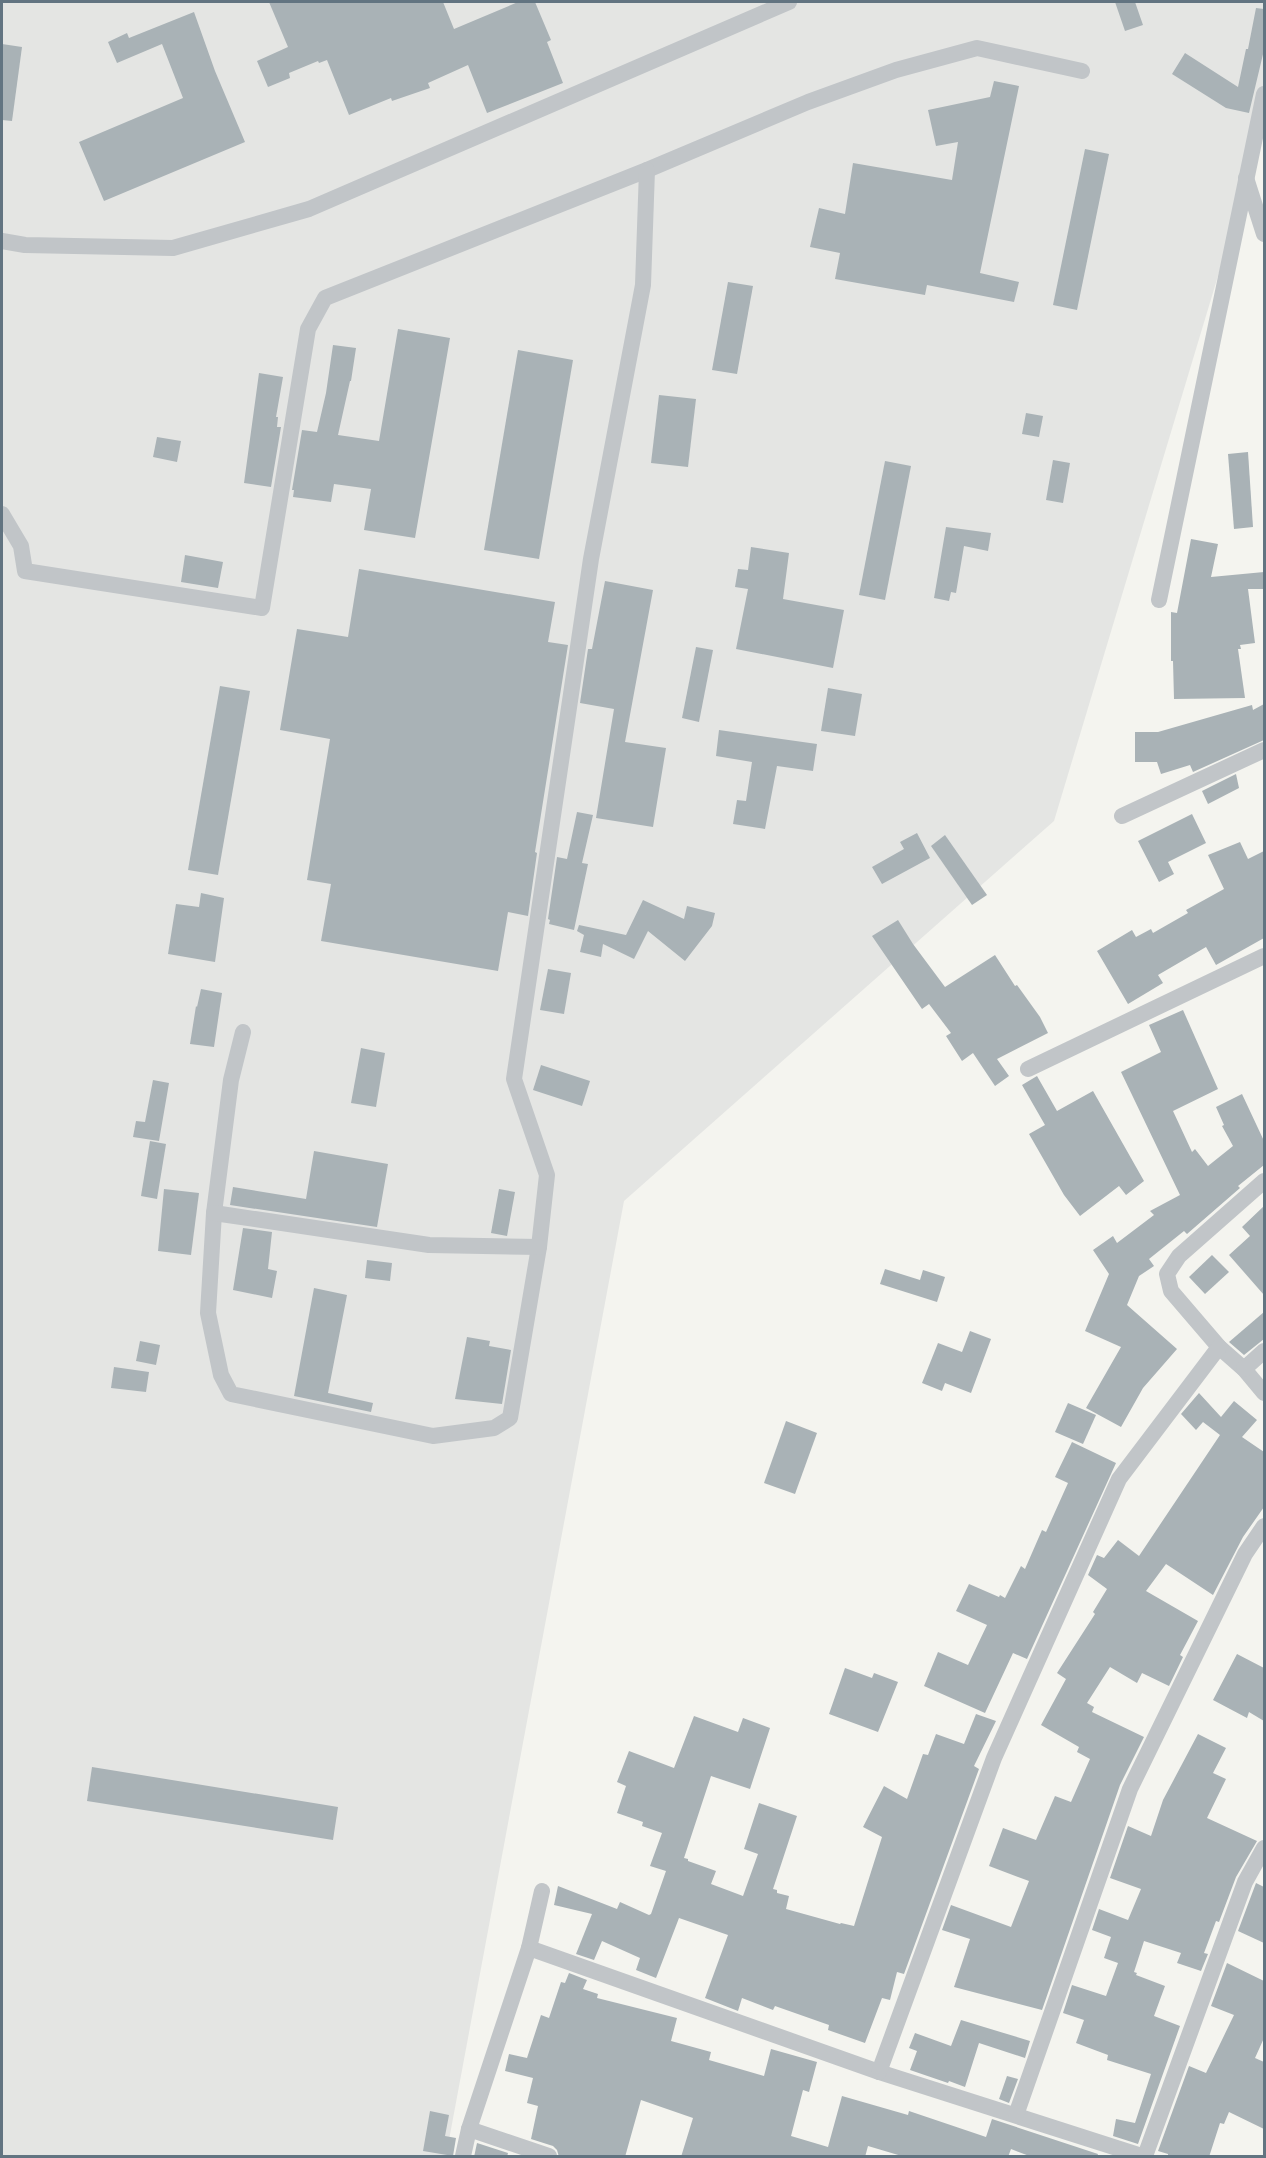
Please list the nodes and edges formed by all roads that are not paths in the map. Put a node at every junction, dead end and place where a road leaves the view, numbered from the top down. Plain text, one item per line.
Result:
1 (789, 2) edge
2 (762, 7) edge
3 (1083, 70) dead end
4 (1264, 94) edge
5 (647, 170) junction
6 (1245, 178) junction
7 (1264, 234) edge
8 (2, 241) edge
9 (2, 514) edge
10 (1159, 600) dead end
11 (1264, 750) edge
12 (1122, 816) dead end
13 (1264, 956) edge
14 (243, 1032) dead end
15 (1028, 1069) dead end
16 (1264, 1181) edge
17 (214, 1213) junction
18 (539, 1246) junction
19 (1219, 1347) junction
20 (1264, 1351) edge
21 (1244, 1369) junction
22 (1264, 1393) edge
23 (1264, 1526) edge
24 (1264, 1848) edge
25 (542, 1891) dead end
26 (529, 1948) junction
27 (879, 2072) junction
28 (1016, 2115) junction
29 (469, 2129) junction
30 (463, 2157) edge
31 (549, 2157) edge
32 (1143, 2157) edge

1 - 2 street
2 - 8 street
3 - 5 street
4 - 6 street
5 - 9 street
5 - 18 street
6 - 7 street
6 - 10 street
11 - 12 street
13 - 15 street
14 - 17 street
16 - 19 street
17 - 18 street
17 - 18 street
19 - 21 street
19 - 27 street
20 - 21 street
21 - 22 street
23 - 28 street
24 - 32 street
25 - 26 street
26 - 27 street
26 - 29 street
27 - 28 street
28 - 32 street
29 - 30 street
29 - 31 street

